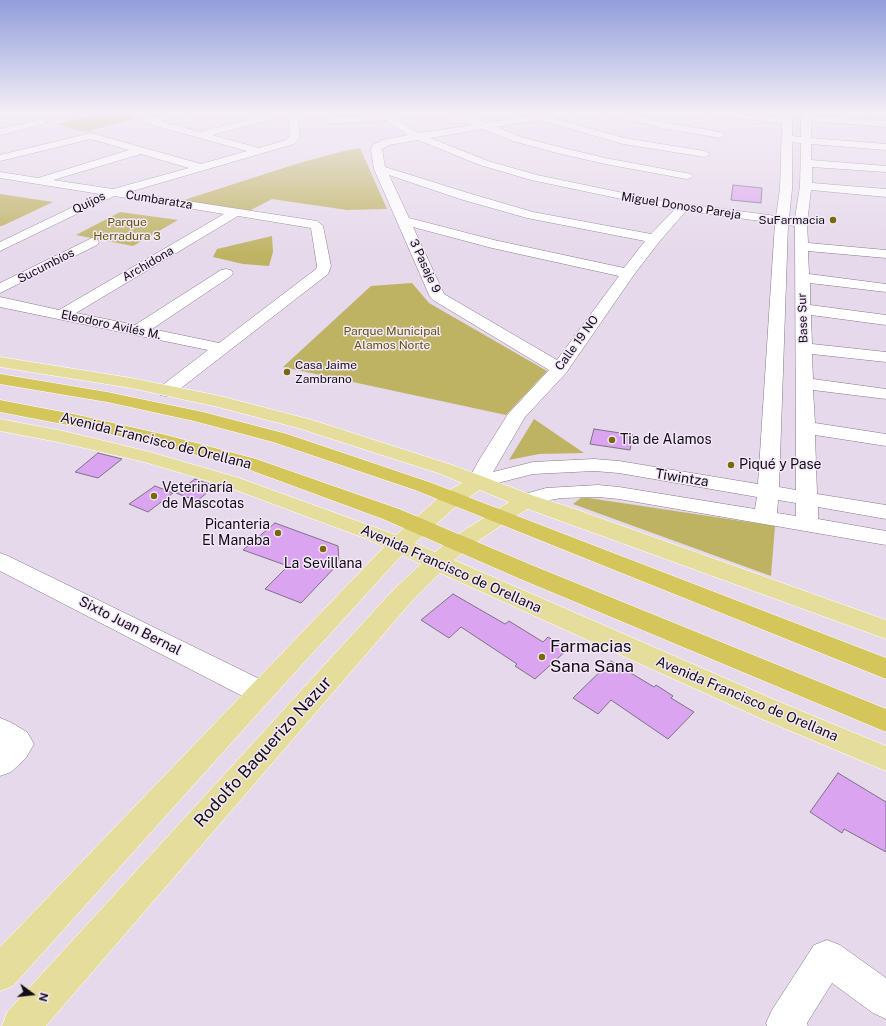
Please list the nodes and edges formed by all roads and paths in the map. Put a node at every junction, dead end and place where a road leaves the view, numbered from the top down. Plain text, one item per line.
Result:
1 (107, 160) edge
2 (175, 160) edge
3 (230, 160) edge
4 (378, 160) edge
5 (476, 160) edge
6 (577, 160) edge
7 (600, 160) edge
8 (786, 160) edge
9 (806, 160) edge
10 (570, 163) dead end
11 (806, 163) junction
12 (202, 168) junction
13 (380, 169) junction
14 (886, 169) edge
15 (549, 172) dead end
16 (0, 175) edge
17 (687, 176) dead end
18 (535, 178) junction
19 (37, 180) junction
20 (806, 186) junction
21 (886, 192) edge
22 (112, 193) junction
23 (682, 208) junction
24 (235, 213) junction
25 (782, 220) junction
26 (404, 221) junction
27 (801, 223) junction
28 (654, 239) junction
29 (92, 242) dead end
30 (802, 246) junction
31 (0, 247) edge
32 (886, 254) edge
33 (226, 273) dead end
34 (628, 273) junction
35 (802, 278) junction
36 (886, 288) edge
37 (0, 290) edge
38 (0, 302) edge
39 (803, 309) junction
40 (61, 315) junction
41 (886, 320) edge
42 (137, 331) junction
43 (221, 348) junction
44 (804, 348) junction
45 (886, 357) edge
46 (0, 362) edge
47 (560, 369) junction
48 (0, 379) edge
49 (804, 383) junction
50 (166, 390) junction
51 (886, 394) edge
52 (0, 406) edge
53 (0, 425) edge
54 (806, 428) junction
55 (886, 440) edge
56 (478, 482) junction
57 (768, 492) junction
58 (452, 498) junction
59 (807, 499) junction
60 (526, 501) junction
61 (886, 512) edge
62 (498, 517) junction
63 (765, 517) junction
64 (806, 524) junction
65 (409, 535) junction
66 (886, 538) edge
67 (460, 543) junction
68 (0, 561) edge
69 (437, 562) junction
70 (886, 630) edge
71 (886, 669) edge
72 (260, 692) junction
73 (886, 721) edge
74 (886, 759) edge
75 (0, 973) edge
76 (886, 1000) edge
77 (21, 1026) edge
78 (789, 1026) edge

1 - 19 street
2 - 12 street
3 - 12 street, Quijos
4 - 13 street, 3 Pasaje 9
5 - 18 street, Miguel Donoso Pareja
6 - 10 street
7 - 17 street
8 - 25 street, Base Sur
9 - 11 street, Base Sur
11 - 14 street
11 - 20 street, Base Sur
12 - 22 street, Quijos
13 - 26 street, 3 Pasaje 9
13 - 28 street
15 - 18 street
16 - 19 street, Cumbaratza
18 - 23 street, Miguel Donoso Pareja
19 - 22 street, Cumbaratza
20 - 21 street
20 - 27 street, Base Sur
22 - 24 street, Cumbaratza
22 - 31 street, Quijos
23 - 25 street, Miguel Donoso Pareja
23 - 28 street, Calle 19 NO
24 - 40 street, Archidona
24 - 43 street, Cumbaratza
25 - 27 street, Miguel Donoso Pareja
25 - 57 street, Base Sur
26 - 34 street
26 - 47 street, 3 Pasaje 9
27 - 30 street, Base Sur
28 - 34 street, Calle 19 NO
29 - 37 street, Sucumbíos
30 - 32 street
30 - 35 street, Base Sur
33 - 42 street
34 - 47 street, Calle 19 NO
35 - 36 street
35 - 39 street, Base Sur
38 - 40 street, Eleodoro Avilés M.
39 - 41 street
39 - 44 street, Base Sur
40 - 42 street, Eleodoro Avilés M.
42 - 43 street, Eleodoro Avilés M.
43 - 50 street
44 - 45 street
44 - 49 street, Base Sur
46 - 50 main road
47 - 56 street, Calle 19 NO
48 - 58 highway, Avenida Francisco de Orellana
49 - 51 street
49 - 54 street, Base Sur
50 - 56 main road
52 - 65 highway, Avenida Francisco de Orellana
53 - 65 main road, Avenida Francisco de Orellana
54 - 55 street
54 - 59 street, Base Sur
56 - 57 street, Tiwintza
56 - 58 main road
56 - 60 main road
57 - 59 street, Tiwintza
57 - 63 street, Base Sur
58 - 62 highway, Avenida Francisco de Orellana
58 - 65 main road
59 - 61 street, Tiwintza
59 - 64 street, Base Sur
60 - 62 main road, Rodolfo Baquerizo Nazur
60 - 63 street, Tiwintza
60 - 70 main road
62 - 67 main road, Rodolfo Baquerizo Nazur
62 - 71 highway, Avenida Francisco de Orellana
63 - 64 street, Tiwintza
64 - 66 street, Tiwintza
65 - 67 highway, Avenida Francisco de Orellana
65 - 69 main road, Avenida Francisco de Orellana
65 - 72 main road
67 - 69 main road, Rodolfo Baquerizo Nazur
67 - 73 highway, Avenida Francisco de Orellana
68 - 72 street, Sixto Juan Bernal
69 - 74 main road, Avenida Francisco de Orellana
69 - 77 main road, Rodolfo Baquerizo Nazur
72 - 75 main road
76 - 78 street

